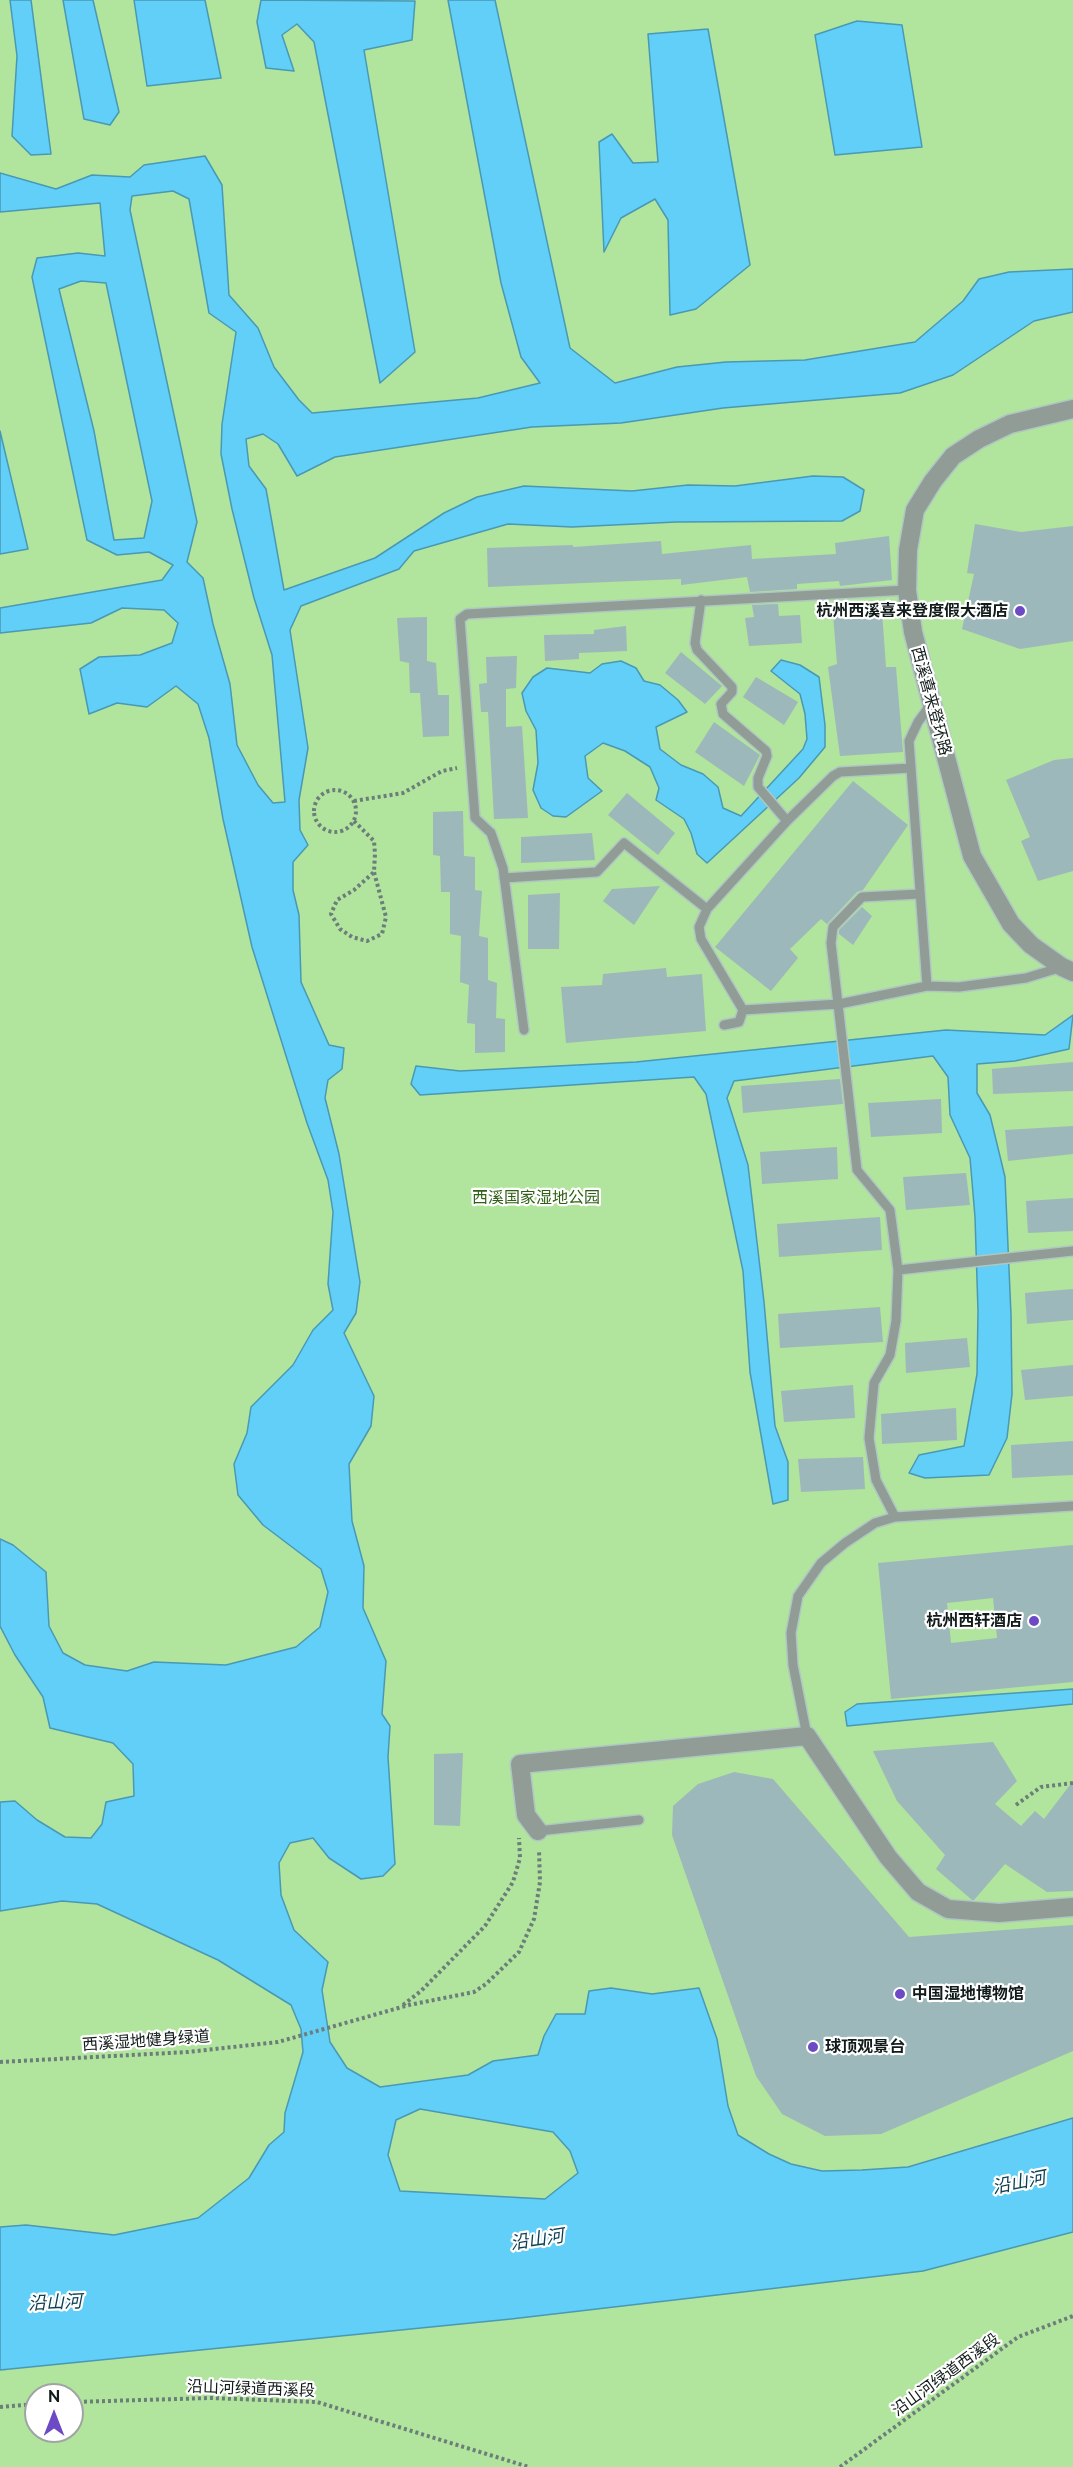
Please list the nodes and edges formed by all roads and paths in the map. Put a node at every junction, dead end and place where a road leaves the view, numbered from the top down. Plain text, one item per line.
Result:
1 (1073, 410) edge
2 (907, 590) junction
3 (701, 600) junction
4 (932, 703) junction
5 (471, 765) junction
6 (910, 768) junction
7 (354, 801) junction
8 (354, 821) junction
9 (787, 821) junction
10 (374, 872) junction
11 (504, 878) junction
12 (920, 894) junction
13 (707, 909) junction
14 (1067, 970) edge
15 (927, 986) junction
16 (839, 1004) junction
17 (742, 1010) junction
18 (724, 1024) dead end
19 (524, 1030) dead end
20 (1073, 1251) edge
21 (898, 1270) junction
22 (1073, 1506) edge
23 (895, 1517) junction
24 (807, 1736) junction
25 (1073, 1784) edge
26 (1016, 1805) dead end
27 (639, 1820) dead end
28 (523, 1823) junction
29 (538, 1831) junction
30 (1073, 1907) edge
31 (400, 2007) junction
32 (0, 2062) edge
33 (1073, 2316) edge
34 (84, 2402) edge
35 (24, 2405) edge
36 (0, 2407) edge
37 (529, 2467) edge
38 (840, 2467) edge

1 - 2 street, 西溪喜来登环路
2 - 3 lane
2 - 4 street, 西溪喜来登环路
3 - 5 lane
3 - 9 lane
4 - 6 lane
4 - 14 street, 西溪喜来登环路
5 - 7 path
5 - 11 lane
6 - 9 lane
6 - 12 lane
7 - 8 path
7 - 8 path
8 - 10 path
9 - 13 lane
10 - 10 path
11 - 13 lane
11 - 19 lane
12 - 15 lane
12 - 16 lane
13 - 17 lane
14 - 15 lane
15 - 16 lane
16 - 17 lane
16 - 21 lane
17 - 18 lane
20 - 21 lane
21 - 23 lane
22 - 23 lane
23 - 24 lane
24 - 28 street
24 - 30 street
25 - 26 path
27 - 29 lane
28 - 29 street
28 - 31 path
29 - 31 path, 西溪湿地健身绿道
31 - 32 path, 西溪湿地健身绿道
33 - 38 path, 沿山河绿道西溪段
34 - 37 path, 沿山河绿道西溪段
35 - 36 path

